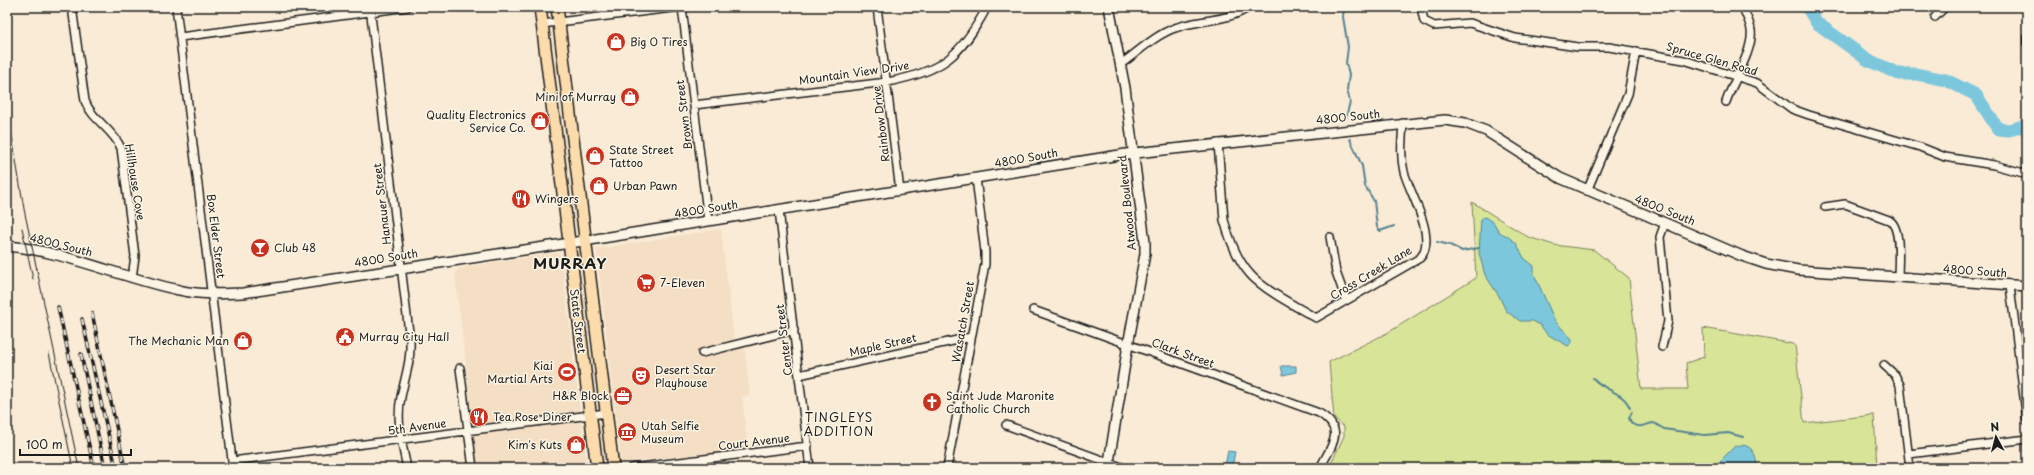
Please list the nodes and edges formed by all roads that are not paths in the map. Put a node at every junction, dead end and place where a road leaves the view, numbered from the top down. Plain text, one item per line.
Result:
1 (72, 7) edge
2 (176, 7) edge
3 (408, 7) edge
4 (540, 7) edge
5 (557, 7) edge
6 (682, 7) edge
7 (877, 7) edge
8 (987, 7) edge
9 (1109, 7) edge
10 (1249, 7) edge
11 (1420, 7) edge
12 (1742, 7) edge
13 (1944, 7) edge
14 (370, 9) edge
15 (1935, 17) dead end
16 (559, 22) junction
17 (542, 24) junction
18 (180, 37) junction
19 (2027, 37) edge
20 (2027, 43) edge
21 (1636, 51) junction
22 (1121, 64) junction
23 (1737, 77) junction
24 (887, 82) junction
25 (1726, 102) dead end
26 (694, 106) junction
27 (1403, 123) junction
28 (1218, 143) junction
29 (1134, 153) junction
30 (2027, 174) edge
31 (976, 178) junction
32 (900, 191) junction
33 (1587, 191) junction
34 (1825, 207) dead end
35 (779, 210) junction
36 (708, 221) junction
37 (1664, 222) junction
38 (1330, 237) dead end
39 (585, 241) junction
40 (568, 243) junction
41 (7, 246) edge
42 (401, 268) junction
43 (132, 278) junction
44 (1898, 278) junction
45 (2010, 286) junction
46 (2027, 286) edge
47 (212, 294) junction
48 (1346, 300) junction
49 (1033, 310) dead end
50 (794, 330) junction
51 (971, 337) junction
52 (1128, 345) junction
53 (1662, 348) dead end
54 (702, 352) dead end
55 (1884, 366) dead end
56 (460, 368) dead end
57 (799, 375) junction
58 (606, 413) junction
59 (590, 415) junction
60 (2027, 421) edge
61 (1006, 425) dead end
62 (468, 431) junction
63 (2027, 439) edge
64 (402, 440) junction
65 (808, 446) junction
66 (1909, 454) junction
67 (232, 464) edge
68 (1108, 465) edge
69 (407, 468) edge
70 (473, 468) edge
71 (596, 468) edge
72 (612, 468) edge
73 (632, 468) edge
74 (810, 468) edge
75 (947, 468) edge
76 (1124, 468) edge
77 (1320, 468) edge
78 (1910, 468) edge

1 - 43 street, Hillhouse Cove
2 - 18 street, Box Elder Street
3 - 14 street
4 - 17 main road, State Street
5 - 16 main road, State Street
6 - 16 street
6 - 26 street, Brown Street
7 - 24 street, Rainbow Drive
8 - 24 street, Mountain View Drive
9 - 22 street, Atwood Boulevard
10 - 22 street
11 - 21 street, Spruce Glen Road
12 - 23 street
13 - 15 street
14 - 18 street
14 - 42 street, Hanauer Street
16 - 17 street
16 - 39 main road, State Street
17 - 40 main road, State Street
18 - 47 street, Box Elder Street
19 - 20 street
21 - 23 street, Spruce Glen Road
21 - 33 street
22 - 29 street, Atwood Boulevard
23 - 25 street
23 - 30 street, Spruce Glen Road
24 - 26 street, Mountain View Drive
24 - 32 street, Rainbow Drive
26 - 36 street, Brown Street
27 - 28 street, 4800 South
27 - 33 street, 4800 South
27 - 48 street, Cross Creek Lane
28 - 29 street, 4800 South
28 - 48 street, Cross Creek Lane
29 - 31 street, 4800 South
29 - 52 street, Atwood Boulevard
31 - 32 street, 4800 South
31 - 51 street, Wasatch Street
32 - 35 street, 4800 South
33 - 37 street, 4800 South
34 - 44 street
35 - 36 street, 4800 South
35 - 50 street, Center Street
36 - 39 street, 4800 South
37 - 44 street, 4800 South
37 - 53 street
38 - 48 street
39 - 40 street, 4800 South
39 - 58 main road, State Street
40 - 42 street, 4800 South
40 - 59 main road, State Street
41 - 43 street, 4800 South
42 - 47 street, 4800 South
42 - 64 street, Hanauer Street
43 - 47 street, 4800 South
44 - 45 street, 4800 South
45 - 46 street, 4800 South
45 - 60 street
47 - 67 street, Box Elder Street
49 - 52 street, Clark Street
50 - 54 street
50 - 57 street, Center Street
51 - 57 street, Maple Street
51 - 75 street, Wasatch Street
52 - 68 street, Atwood Boulevard
52 - 77 street, Clark Street
55 - 66 street
56 - 62 street
57 - 65 street, Center Street
58 - 59 street, 5th Avenue
58 - 72 main road, State Street
59 - 62 street, 5th Avenue
59 - 71 main road, State Street
61 - 68 street
62 - 64 street, 5th Avenue
62 - 70 street
63 - 66 street
64 - 67 street, 5th Avenue
64 - 69 street, Hanauer Street
65 - 73 street, Court Avenue
65 - 74 street, Center Street
66 - 78 street
68 - 76 street

